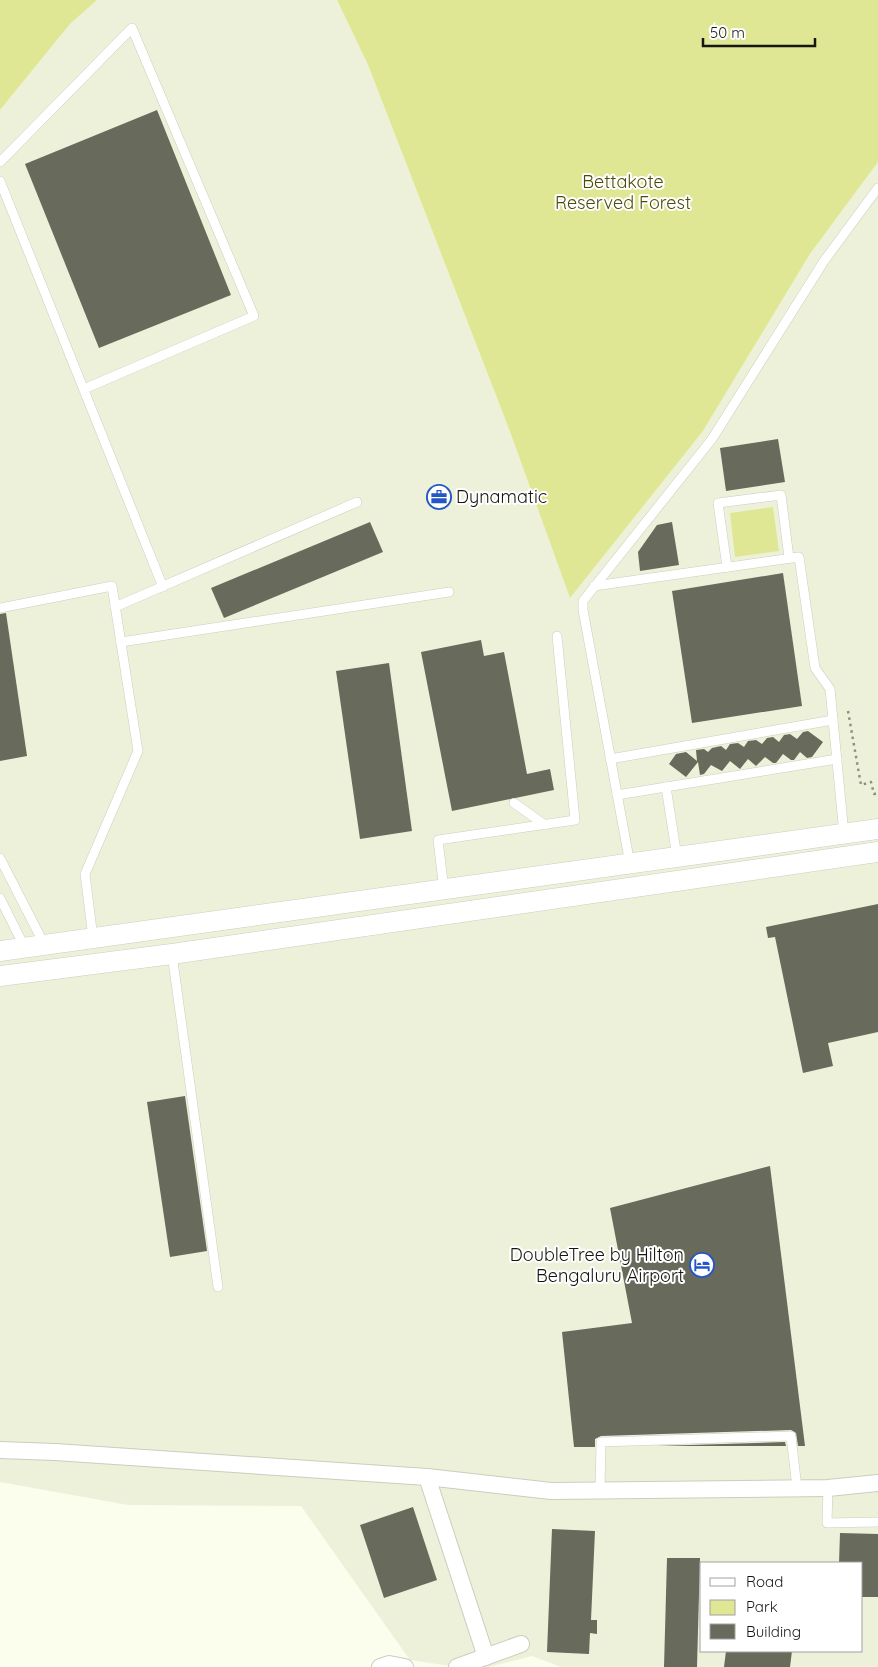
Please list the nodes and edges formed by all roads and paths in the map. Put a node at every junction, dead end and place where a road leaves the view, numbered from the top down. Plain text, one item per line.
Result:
1 (0, 162) edge
2 (0, 181) edge
3 (878, 188) edge
4 (84, 389) junction
5 (357, 502) dead end
6 (789, 558) junction
7 (727, 567) junction
8 (594, 586) junction
9 (163, 587) junction
10 (449, 592) dead end
11 (0, 608) edge
12 (115, 608) junction
13 (557, 636) dead end
14 (121, 642) junction
15 (848, 712) dead end
16 (833, 720) junction
17 (610, 759) junction
18 (837, 759) junction
19 (666, 787) junction
20 (878, 793) edge
21 (617, 795) junction
22 (514, 803) dead end
23 (545, 825) junction
24 (878, 829) edge
25 (844, 834) junction
26 (878, 852) edge
27 (677, 857) junction
28 (0, 858) edge
29 (630, 864) junction
30 (444, 890) junction
31 (0, 898) edge
32 (93, 939) junction
33 (45, 945) junction
34 (25, 948) junction
35 (0, 951) edge
36 (172, 954) junction
37 (0, 976) edge
38 (218, 1287) dead end
39 (0, 1450) edge
40 (427, 1478) junction
41 (878, 1483) edge
42 (797, 1488) junction
43 (828, 1488) junction
44 (600, 1490) junction
45 (878, 1522) edge
46 (521, 1644) dead end
47 (486, 1657) junction
48 (380, 1667) edge
49 (404, 1667) edge
50 (457, 1667) edge

1 - 4 lane
2 - 4 lane
3 - 8 lane
4 - 9 lane
5 - 9 lane
6 - 7 lane
6 - 7 lane
6 - 16 lane
7 - 8 lane
8 - 17 lane
9 - 12 lane
10 - 14 lane
11 - 12 lane
12 - 14 lane
13 - 23 lane
14 - 32 lane
15 - 20 path
16 - 17 lane
16 - 18 lane
17 - 21 lane
18 - 19 lane
18 - 25 lane
19 - 21 lane
19 - 27 lane
21 - 29 lane
22 - 23 lane
23 - 30 lane
24 - 25 street
25 - 27 street
26 - 36 street
27 - 29 street
28 - 33 lane
29 - 30 street
30 - 32 street
31 - 34 lane
32 - 33 street
33 - 34 street
34 - 35 street
36 - 37 street
36 - 38 lane
39 - 40 street
40 - 44 street
40 - 47 street
41 - 43 street
42 - 43 street
42 - 44 street
42 - 44 lane
43 - 45 lane
46 - 47 street
47 - 50 street
48 - 49 street

